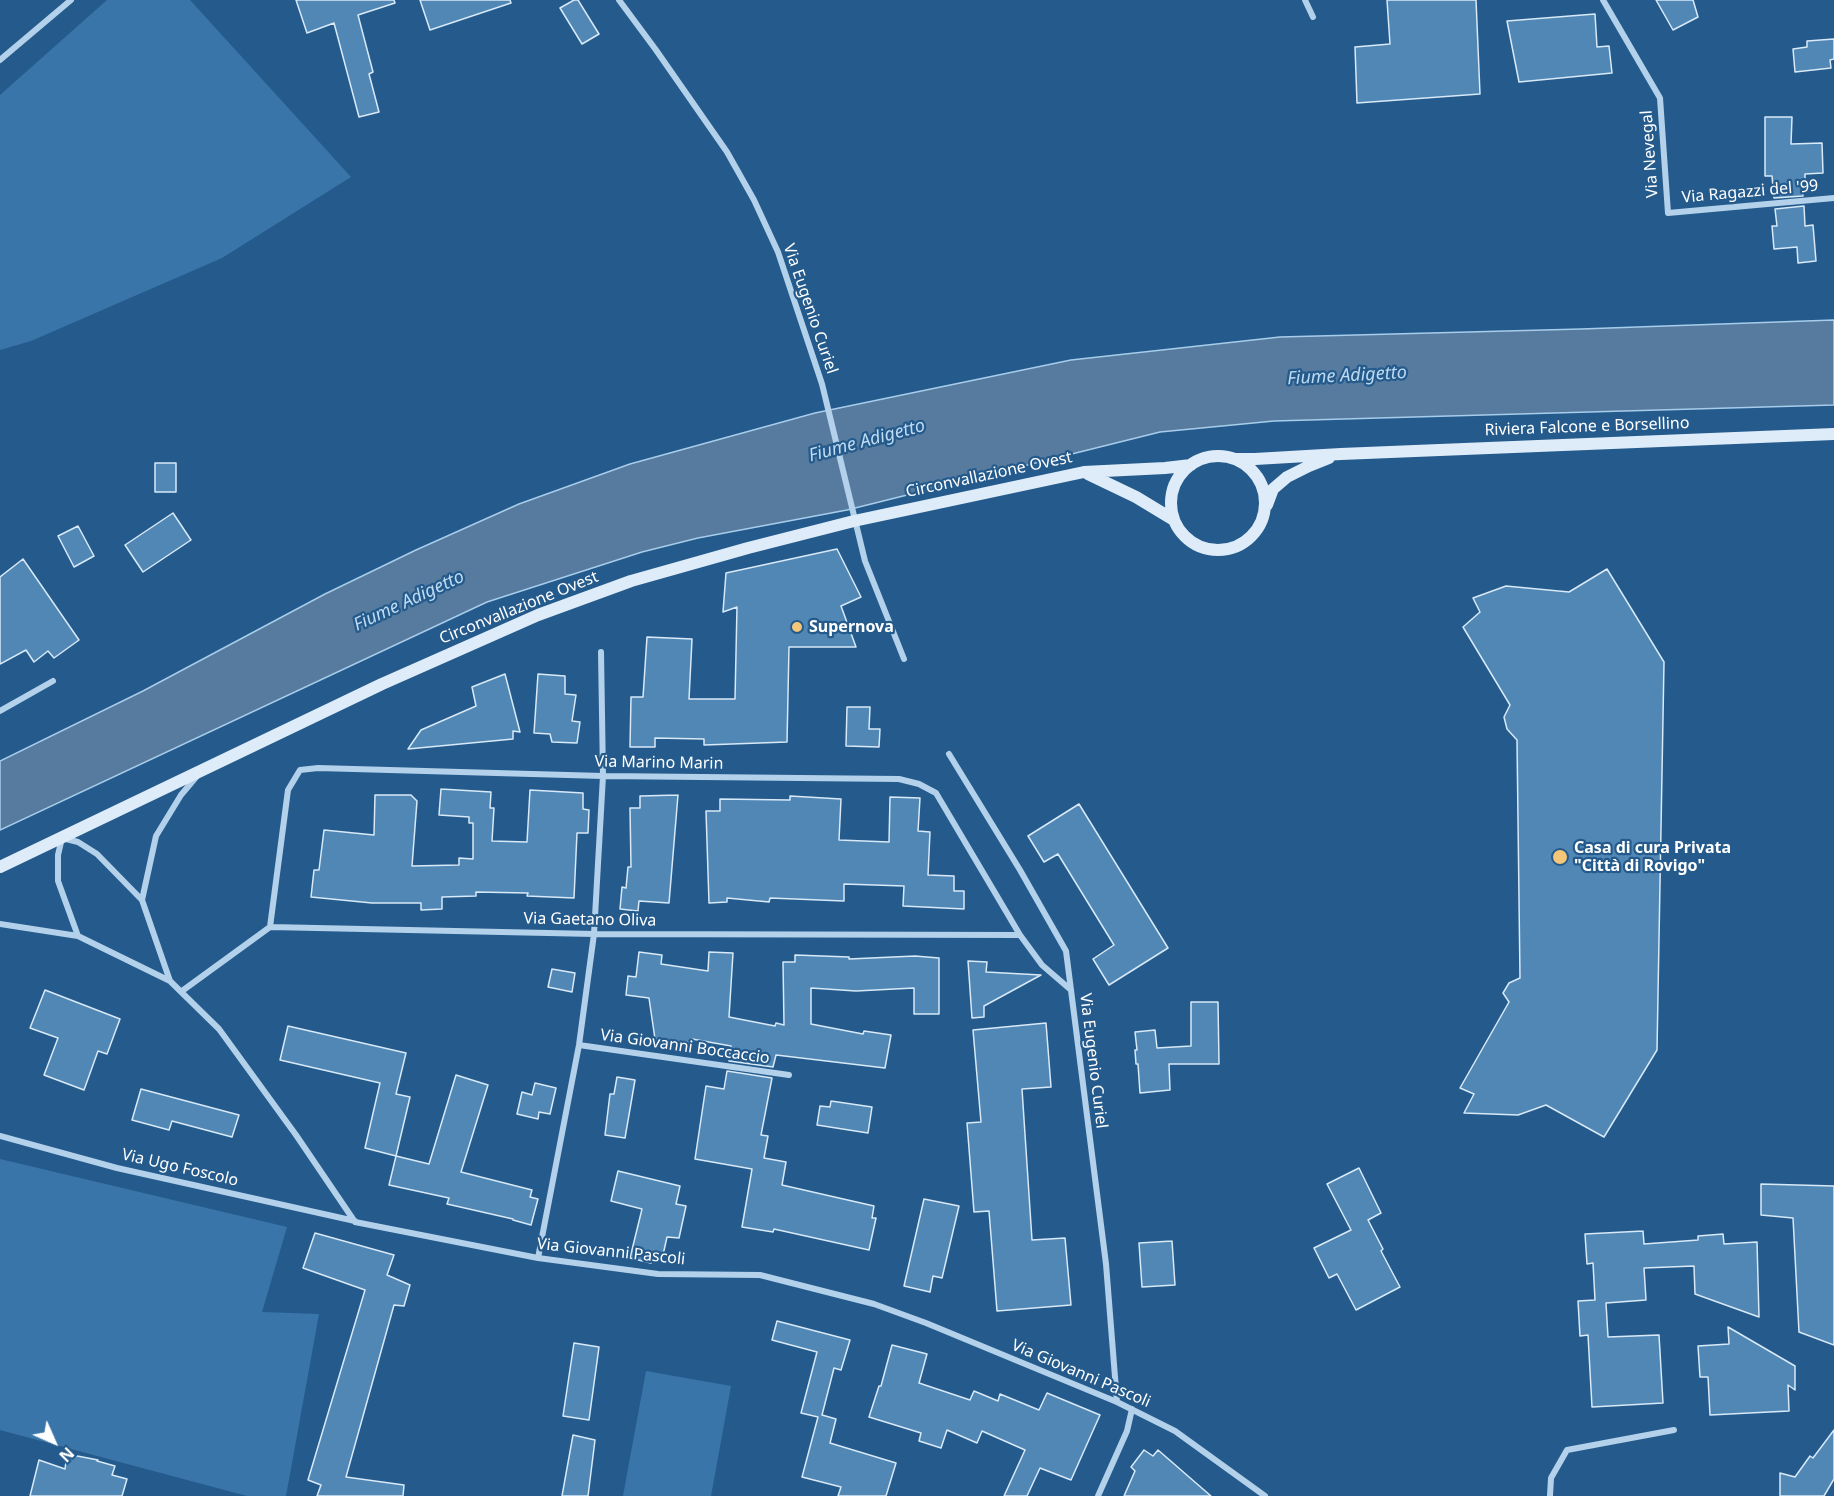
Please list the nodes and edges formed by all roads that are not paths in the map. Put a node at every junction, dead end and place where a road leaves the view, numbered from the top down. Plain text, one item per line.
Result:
1 (71, 0) edge
2 (619, 0) edge
3 (1305, 0) edge
4 (1603, 0) edge
5 (1313, 17) dead end
6 (0, 60) edge
7 (1834, 198) edge
8 (1668, 213) joint
9 (1834, 434) edge
10 (1341, 454) junction
11 (1236, 459) junction
12 (1191, 465) junction
13 (1084, 472) junction
14 (1265, 509) junction
15 (853, 516) junction
16 (1174, 520) junction
17 (601, 652) dead end
18 (904, 659) dead end
19 (53, 681) dead end
20 (0, 711) edge
21 (949, 754) dead end
22 (201, 771) junction
23 (603, 776) junction
24 (62, 838) junction
25 (0, 867) edge
26 (142, 900) junction
27 (0, 924) edge
28 (270, 927) junction
29 (594, 934) junction
30 (1020, 935) junction
31 (78, 936) junction
32 (170, 981) junction
33 (1071, 990) junction
34 (182, 991) junction
35 (579, 1046) junction
36 (789, 1075) dead end
37 (0, 1136) edge
38 (355, 1222) junction
39 (538, 1258) junction
40 (1117, 1402) junction
41 (1132, 1409) junction
42 (1674, 1430) dead end
43 (1098, 1496) edge
44 (1265, 1496) edge
45 (1550, 1496) edge

1 - 6 street
2 - 15 street, Via Eugenio Curiel
3 - 5 street
4 - 8 street, Via Nevegal
7 - 8 street, Via Ragazzi del '99
9 - 10 main road, Riviera Falcone e Borsellino
10 - 11 main road, Riviera Falcone e Borsellino
10 - 14 main road
11 - 12 main road
11 - 14 main road
12 - 13 main road, Circonvallazione Ovest
12 - 16 main road
13 - 15 main road, Circonvallazione Ovest
13 - 16 main road
14 - 16 main road
15 - 18 street, Via Eugenio Curiel
15 - 22 main road, Circonvallazione Ovest
17 - 23 street, Via Giovanni Boccaccio
19 - 20 street
21 - 33 street, Via Eugenio Curiel
22 - 24 main road, Circonvallazione Ovest
22 - 26 street
23 - 28 street, Via Marino Marin
23 - 29 street, Via Giovanni Boccaccio
23 - 30 street, Via Marino Marin
24 - 25 main road, Circonvallazione Ovest
24 - 26 street
24 - 31 street
26 - 32 street
27 - 31 street
28 - 29 street, Via Gaetano Oliva
28 - 34 street
29 - 30 street, Via Gaetano Oliva
29 - 35 street, Via Giovanni Boccaccio
30 - 33 street, Via Marino Marin
31 - 32 street
32 - 34 street
33 - 40 street, Via Eugenio Curiel
34 - 38 street
35 - 36 street, Via Giovanni Boccaccio
35 - 39 street, Via Giovanni Boccaccio
37 - 38 street, Via Ugo Foscolo
38 - 39 street, Via Giovanni Pascoli
39 - 40 street, Via Giovanni Pascoli
40 - 41 street, Via Giovanni Pascoli
41 - 43 street
41 - 44 street, Via Giovanni Pascoli
42 - 45 street

